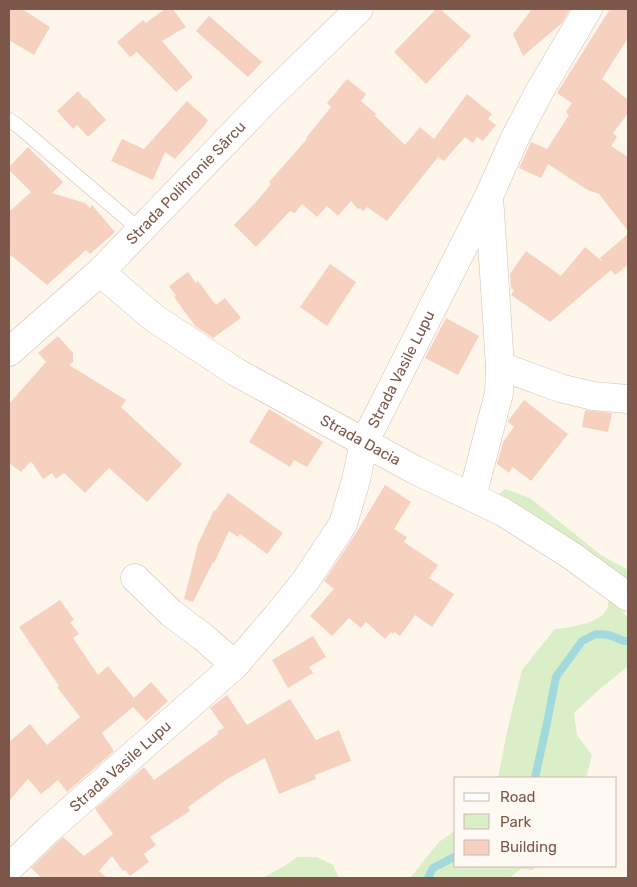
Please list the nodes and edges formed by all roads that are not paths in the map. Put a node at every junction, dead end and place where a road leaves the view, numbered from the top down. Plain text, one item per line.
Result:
1 (359, 9) edge
2 (588, 9) edge
3 (9, 120) edge
4 (489, 196) junction
5 (140, 230) junction
6 (100, 272) junction
7 (9, 352) edge
8 (500, 366) junction
9 (628, 399) edge
10 (364, 443) junction
11 (472, 497) junction
12 (135, 578) dead end
13 (628, 597) edge
14 (235, 665) junction
15 (9, 868) edge

1 - 5 street, Strada Polihronie Sârcu
2 - 4 street, Strada Vasile Lupu
3 - 5 lane
4 - 8 street, Strada Vasile Lupu
4 - 10 street, Strada Vasile Lupu
5 - 6 street, Strada Polihronie Sârcu
6 - 7 street, Strada Polihronie Sârcu
6 - 10 street, Strada Dacia
8 - 9 street
8 - 11 street, Strada Vasile Lupu
10 - 11 street, Strada Dacia
10 - 14 street, Strada Vasile Lupu
11 - 13 street, Strada Dacia
12 - 14 street
14 - 15 street, Strada Vasile Lupu

